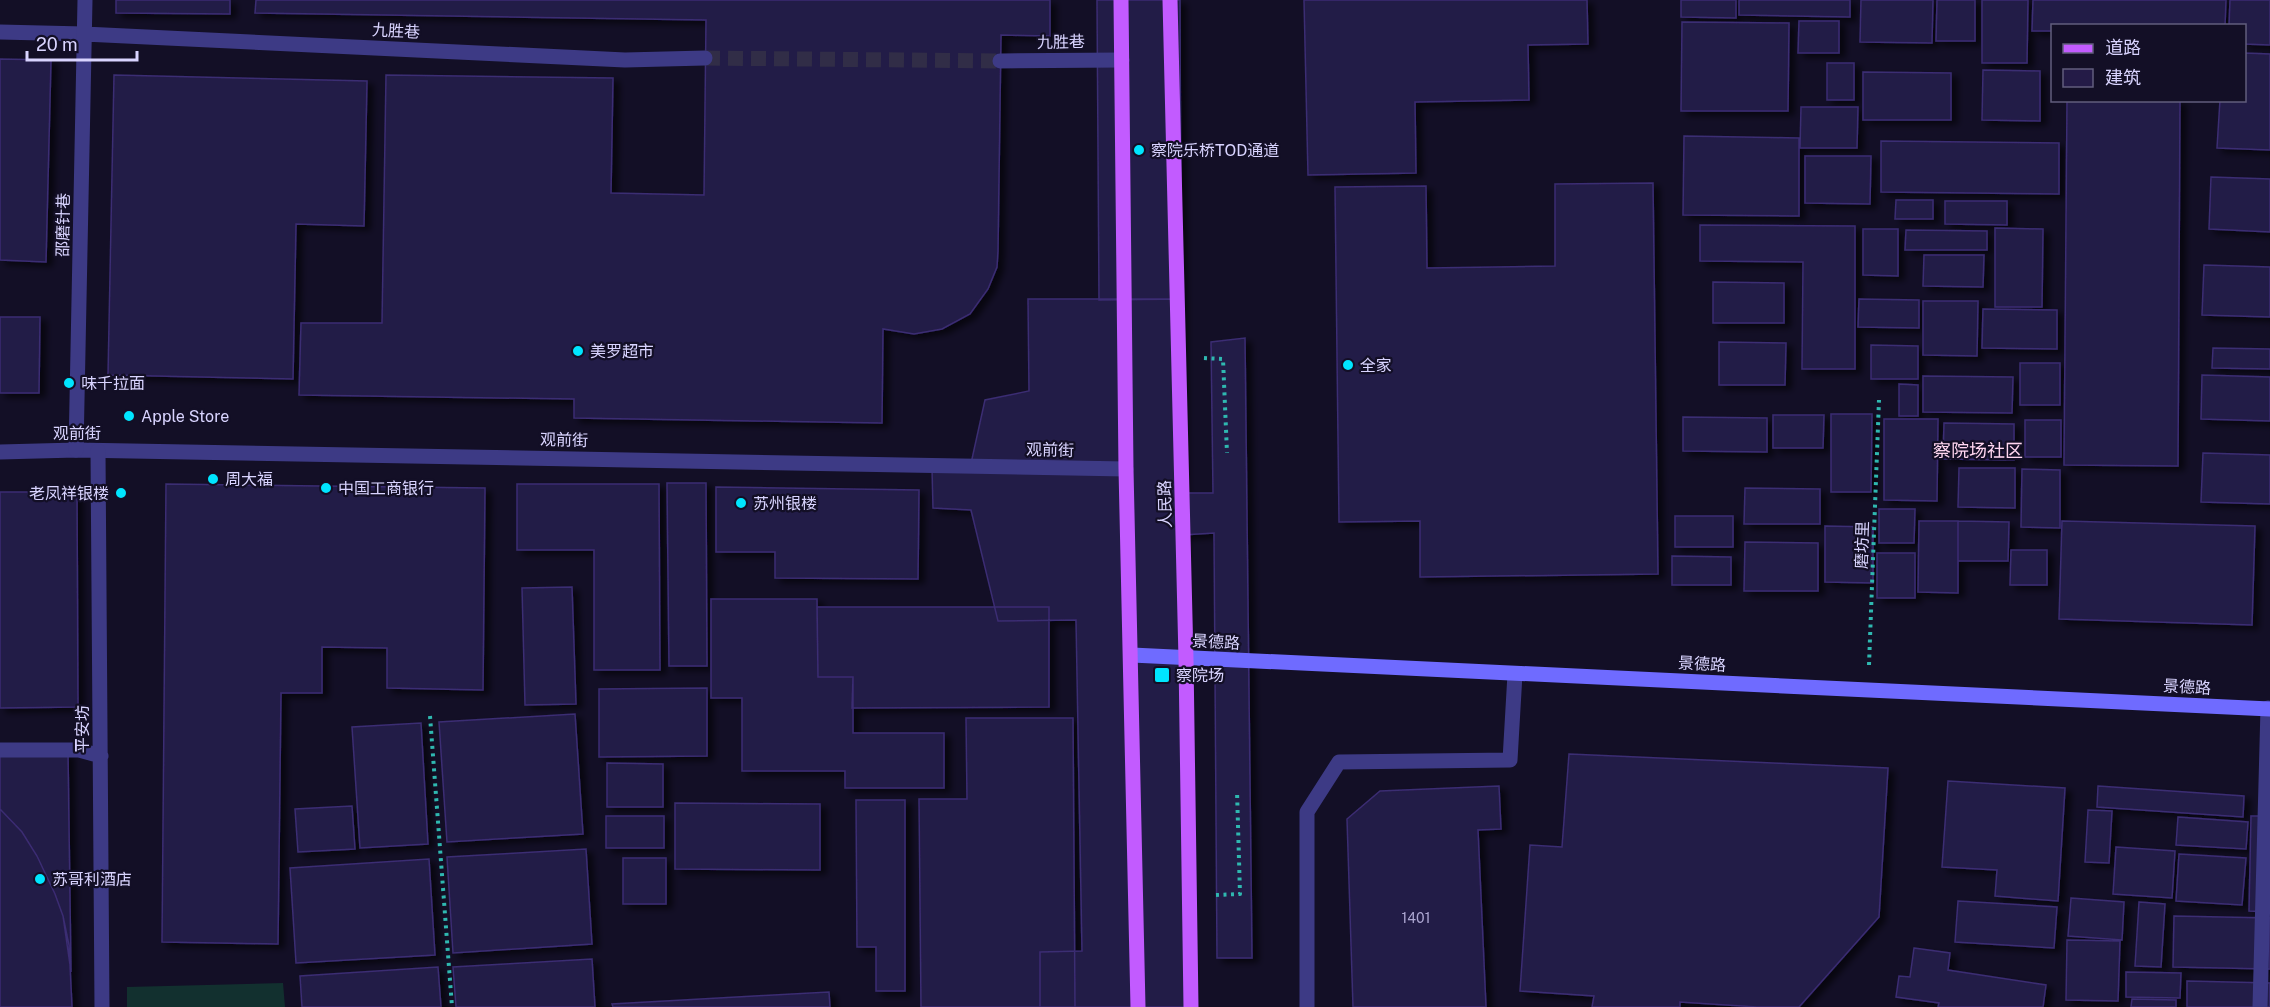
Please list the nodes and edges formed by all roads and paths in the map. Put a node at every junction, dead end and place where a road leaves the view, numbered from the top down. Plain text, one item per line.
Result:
1 (85, 0) edge
2 (1121, 0) edge
3 (1170, 0) edge
4 (0, 32) edge
5 (84, 33) junction
6 (705, 58) tunnel mouth
7 (1122, 60) junction
8 (1000, 61) tunnel mouth
9 (1223, 359) dead end
10 (1879, 400) dead end
11 (76, 450) junction
12 (98, 451) junction
13 (0, 452) edge
14 (1227, 453) dead end
15 (1126, 470) junction
16 (1132, 655) junction
17 (1186, 659) junction
18 (1515, 674) junction
19 (1868, 690) junction
20 (2269, 708) edge
21 (430, 716) dead end
22 (0, 750) edge
23 (100, 756) junction
24 (1237, 791) dead end
25 (1240, 894) dead end
26 (102, 1007) edge
27 (452, 1007) edge
28 (1138, 1007) edge
29 (1191, 1007) edge
30 (1307, 1007) edge
31 (2260, 1007) edge

1 - 5 street, 邵磨针巷
2 - 7 main road
3 - 17 main road, 人民路
4 - 5 street, 九胜巷
5 - 6 street, 九胜巷
5 - 11 street, 邵磨针巷
7 - 8 street, 九胜巷
7 - 15 main road
9 - 14 path
10 - 19 path, 磨坊里
11 - 12 street, 观前街
11 - 13 street, 观前街
12 - 15 street, 观前街
12 - 23 street, 平安坊
15 - 16 main road
16 - 17 main road, 景德路
16 - 28 main road
17 - 18 main road, 景德路
17 - 29 main road, 人民路
18 - 19 main road, 景德路
18 - 30 street
19 - 20 main road, 景德路
20 - 31 street
21 - 27 path
22 - 23 street
23 - 26 street, 平安坊
24 - 25 path

